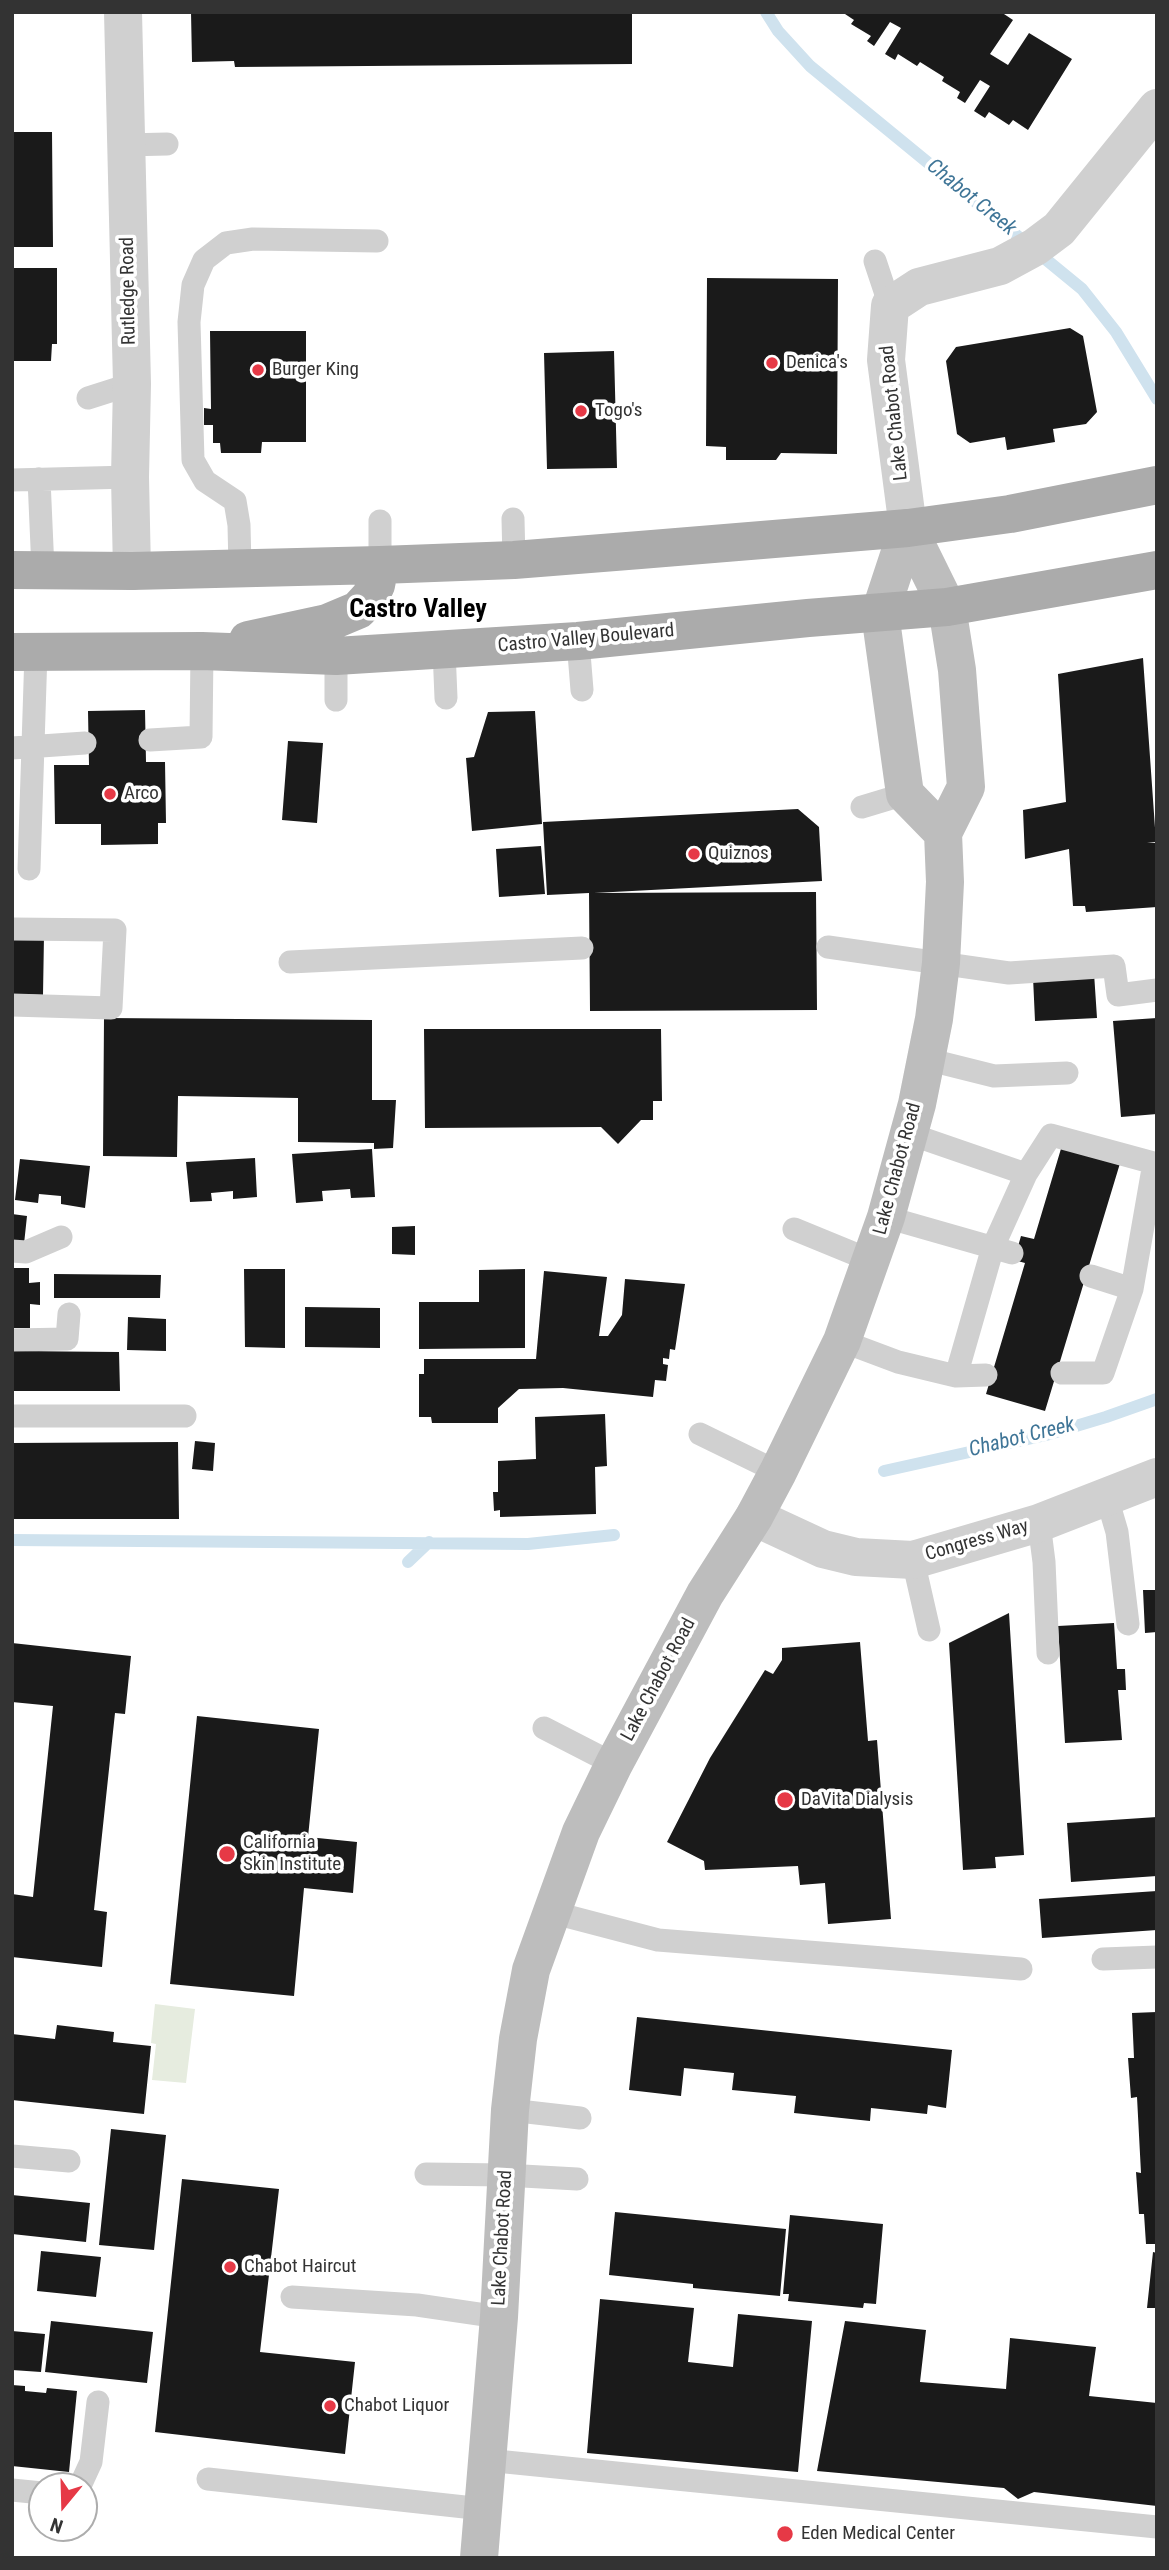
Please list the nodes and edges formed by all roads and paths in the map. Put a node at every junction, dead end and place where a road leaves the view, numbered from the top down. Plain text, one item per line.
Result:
1 (123, 12) edge
2 (1157, 108) edge
3 (167, 144) dead end
4 (125, 145) junction
5 (377, 241) dead end
6 (875, 261) dead end
7 (890, 306) junction
8 (132, 383) junction
9 (88, 398) dead end
10 (130, 477) junction
11 (39, 479) junction
12 (12, 480) edge
13 (1157, 485) edge
14 (513, 519) dead end
15 (380, 521) dead end
16 (908, 528) junction
17 (514, 559) junction
18 (380, 565) junction
19 (240, 568) junction
20 (28, 570) edge
21 (132, 570) junction
22 (1157, 570) edge
23 (947, 607) junction
24 (880, 613) junction
25 (578, 641) junction
26 (444, 650) junction
27 (202, 651) junction
28 (24, 652) edge
29 (336, 656) junction
30 (582, 690) dead end
31 (446, 698) dead end
32 (336, 700) dead end
33 (150, 740) dead end
34 (85, 743) dead end
35 (22, 748) edge
36 (905, 794) junction
37 (862, 807) dead end
38 (943, 833) junction
39 (29, 869) dead end
40 (12, 929) edge
41 (828, 947) dead end
42 (583, 948) dead end
43 (290, 962) dead end
44 (941, 963) junction
45 (1157, 990) edge
46 (12, 1005) edge
47 (926, 1059) junction
48 (1067, 1073) dead end
49 (911, 1134) junction
50 (1026, 1174) junction
51 (886, 1217) junction
52 (794, 1229) dead end
53 (61, 1237) dead end
54 (1003, 1250) junction
55 (12, 1251) edge
56 (872, 1261) junction
57 (1091, 1276) dead end
58 (1132, 1289) junction
59 (69, 1314) dead end
60 (12, 1340) edge
61 (842, 1341) junction
62 (1062, 1373) dead end
63 (986, 1375) dead end
64 (956, 1376) junction
65 (12, 1416) edge
66 (185, 1416) dead end
67 (701, 1434) dead end
68 (778, 1472) junction
69 (1157, 1477) edge
70 (1107, 1498) junction
71 (754, 1517) junction
72 (1039, 1523) junction
73 (913, 1560) junction
74 (1128, 1624) dead end
75 (929, 1630) dead end
76 (1048, 1653) dead end
77 (544, 1728) dead end
78 (614, 1764) junction
79 (551, 1912) junction
80 (1157, 1957) edge
81 (1103, 1959) dead end
82 (1021, 1969) dead end
83 (510, 2109) junction
84 (580, 2118) dead end
85 (12, 2156) edge
86 (69, 2161) dead end
87 (426, 2174) dead end
88 (505, 2175) junction
89 (577, 2179) dead end
90 (292, 2297) dead end
91 (499, 2317) junction
92 (98, 2402) dead end
93 (486, 2460) junction
94 (86, 2472) edge
95 (208, 2479) dead end
96 (483, 2509) junction
97 (1157, 2527) edge
98 (479, 2558) edge

1 - 4 street, Rutledge Road
2 - 7 street
3 - 4 lane
4 - 8 street, Rutledge Road
5 - 19 lane
6 - 7 lane
7 - 16 street, Lake Chabot Road
8 - 9 lane
8 - 10 street, Rutledge Road
10 - 11 lane
10 - 21 street, Rutledge Road
11 - 12 lane
11 - 20 lane
13 - 16 main road
14 - 17 lane
15 - 18 lane
16 - 17 main road
16 - 23 main road, Lake Chabot Road
16 - 24 main road, Lake Chabot Road
17 - 18 main road
18 - 19 main road
18 - 27 main road
19 - 21 main road
20 - 21 main road
22 - 23 main road, Castro Valley Boulevard
23 - 24 main road, Castro Valley Boulevard
23 - 38 main road, Lake Chabot Road
24 - 25 main road, Castro Valley Boulevard
24 - 36 main road, Lake Chabot Road
25 - 26 main road, Castro Valley Boulevard
25 - 30 lane
26 - 29 main road, Castro Valley Boulevard
26 - 31 lane
27 - 28 main road, Castro Valley Boulevard
27 - 29 main road, Castro Valley Boulevard
27 - 33 lane
28 - 35 lane
29 - 32 lane
34 - 35 lane
35 - 39 lane
36 - 37 lane
36 - 38 main road
38 - 44 main road, Lake Chabot Road
40 - 46 lane
41 - 44 lane
42 - 43 lane
44 - 45 lane
44 - 47 main road, Lake Chabot Road
47 - 48 lane
47 - 49 main road, Lake Chabot Road
49 - 50 lane
49 - 51 main road, Lake Chabot Road
50 - 54 lane
50 - 58 lane
51 - 54 lane
51 - 56 main road, Lake Chabot Road
52 - 56 lane
53 - 55 lane
54 - 64 lane
56 - 61 main road, Lake Chabot Road
57 - 58 lane
58 - 62 lane
59 - 60 lane
61 - 64 lane
61 - 68 main road, Lake Chabot Road
63 - 64 lane
65 - 66 lane
67 - 68 lane
68 - 71 main road, Lake Chabot Road
69 - 70 street, Congress Way
70 - 72 street, Congress Way
70 - 74 lane
71 - 73 street, Congress Way
71 - 78 main road, Lake Chabot Road
72 - 73 street, Congress Way
72 - 76 lane
73 - 75 lane
77 - 78 lane
78 - 79 main road, Lake Chabot Road
79 - 82 lane
79 - 83 main road, Lake Chabot Road
80 - 81 lane
83 - 84 lane
83 - 88 main road, Lake Chabot Road
85 - 86 lane
87 - 88 lane
88 - 89 lane
88 - 91 main road, Lake Chabot Road
90 - 91 lane
91 - 93 main road, Lake Chabot Road
92 - 94 lane
93 - 96 main road, Lake Chabot Road
93 - 97 lane
95 - 96 lane
96 - 98 main road, Lake Chabot Road

